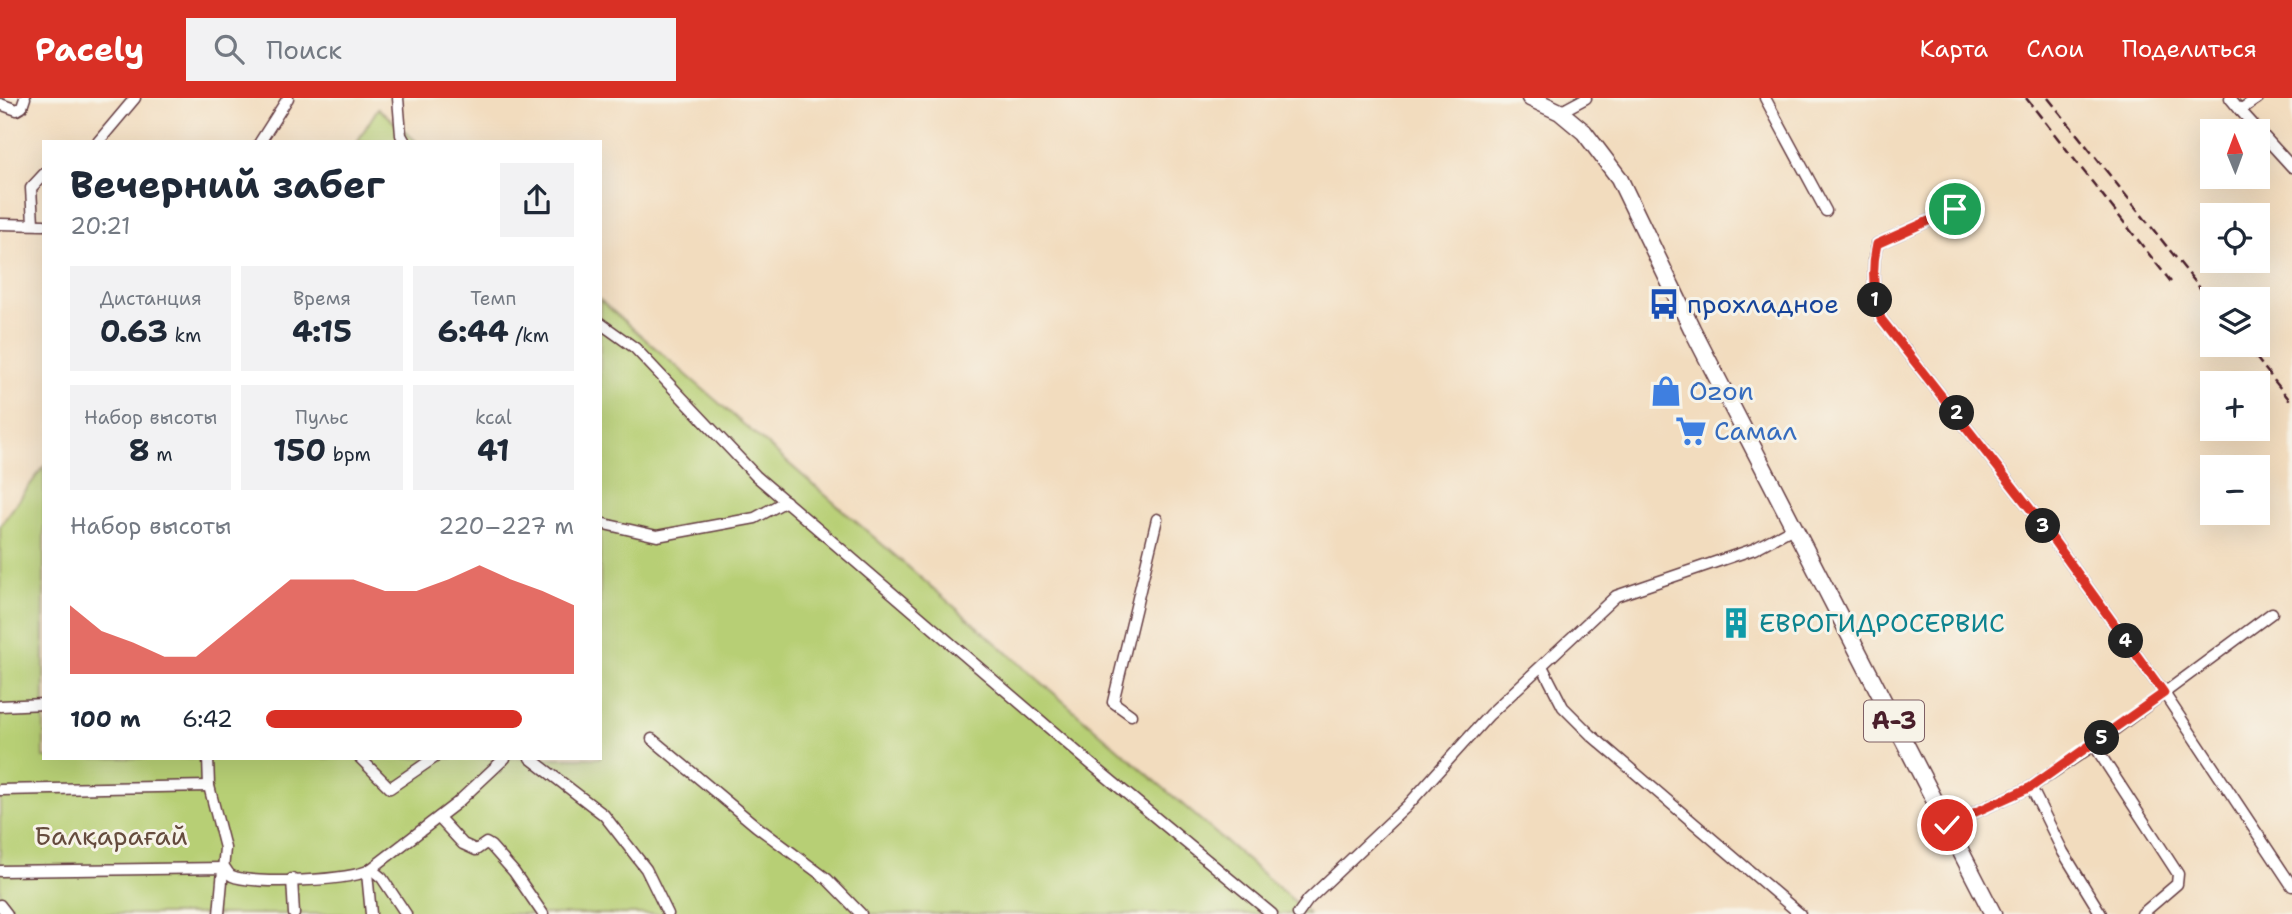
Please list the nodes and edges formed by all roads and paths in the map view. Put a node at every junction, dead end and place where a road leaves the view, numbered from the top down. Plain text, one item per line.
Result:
1 (25, 98) edge
2 (135, 98) edge
3 (288, 98) edge
4 (398, 98) edge
5 (1530, 98) edge
6 (1586, 98) edge
7 (1765, 98) edge
8 (2230, 98) edge
9 (2258, 98) edge
10 (0, 104) edge
11 (2240, 110) junction
12 (1560, 112) junction
13 (100, 140) edge
14 (261, 140) edge
15 (404, 140) edge
16 (2292, 167) edge
17 (42, 176) edge
18 (1955, 209) dead end
19 (1826, 211) dead end
20 (0, 224) edge
21 (38, 224) edge
22 (602, 324) edge
23 (786, 501) junction
24 (1157, 519) dead end
25 (602, 523) edge
26 (1795, 527) junction
27 (2272, 613) dead end
28 (1542, 666) junction
29 (2164, 693) junction
30 (42, 704) edge
31 (0, 706) edge
32 (1131, 715) dead end
33 (652, 739) dead end
34 (2094, 744) junction
35 (208, 760) edge
36 (362, 760) edge
37 (431, 760) edge
38 (503, 760) edge
39 (533, 760) edge
40 (209, 786) junction
41 (2031, 787) junction
42 (0, 790) edge
43 (439, 818) junction
44 (1947, 825) junction
45 (225, 868) junction
46 (0, 871) edge
47 (369, 871) junction
48 (292, 879) junction
49 (2292, 886) edge
50 (0, 905) edge
51 (7, 914) edge
52 (219, 914) edge
53 (294, 914) edge
54 (371, 914) edge
55 (406, 914) edge
56 (543, 914) edge
57 (668, 914) edge
58 (861, 914) edge
59 (1272, 914) edge
60 (1298, 914) edge
61 (1800, 914) edge
62 (1993, 914) edge
63 (2101, 914) edge
64 (2142, 914) edge

1 - 10 street
2 - 13 street
3 - 14 street
4 - 15 street
5 - 12 highway
6 - 12 street
7 - 19 street
8 - 11 street
9 - 11 street
11 - 16 street
12 - 26 highway
17 - 21 street
18 - 29 street
20 - 21 street
22 - 23 street
23 - 25 street
23 - 59 street
24 - 32 street
26 - 28 street
26 - 44 highway, A-3
27 - 29 street
28 - 60 street
28 - 61 street
29 - 34 street
29 - 49 street
30 - 31 street
33 - 58 street
34 - 41 street
34 - 64 street
35 - 40 street
36 - 37 street
38 - 43 street
39 - 57 street
40 - 42 street
40 - 45 street
41 - 44 street
41 - 63 street
43 - 47 street
43 - 56 street
44 - 62 highway, A-3
45 - 46 street
45 - 48 street
45 - 52 street
47 - 48 street
47 - 54 street
47 - 55 street
48 - 53 street
50 - 51 street

